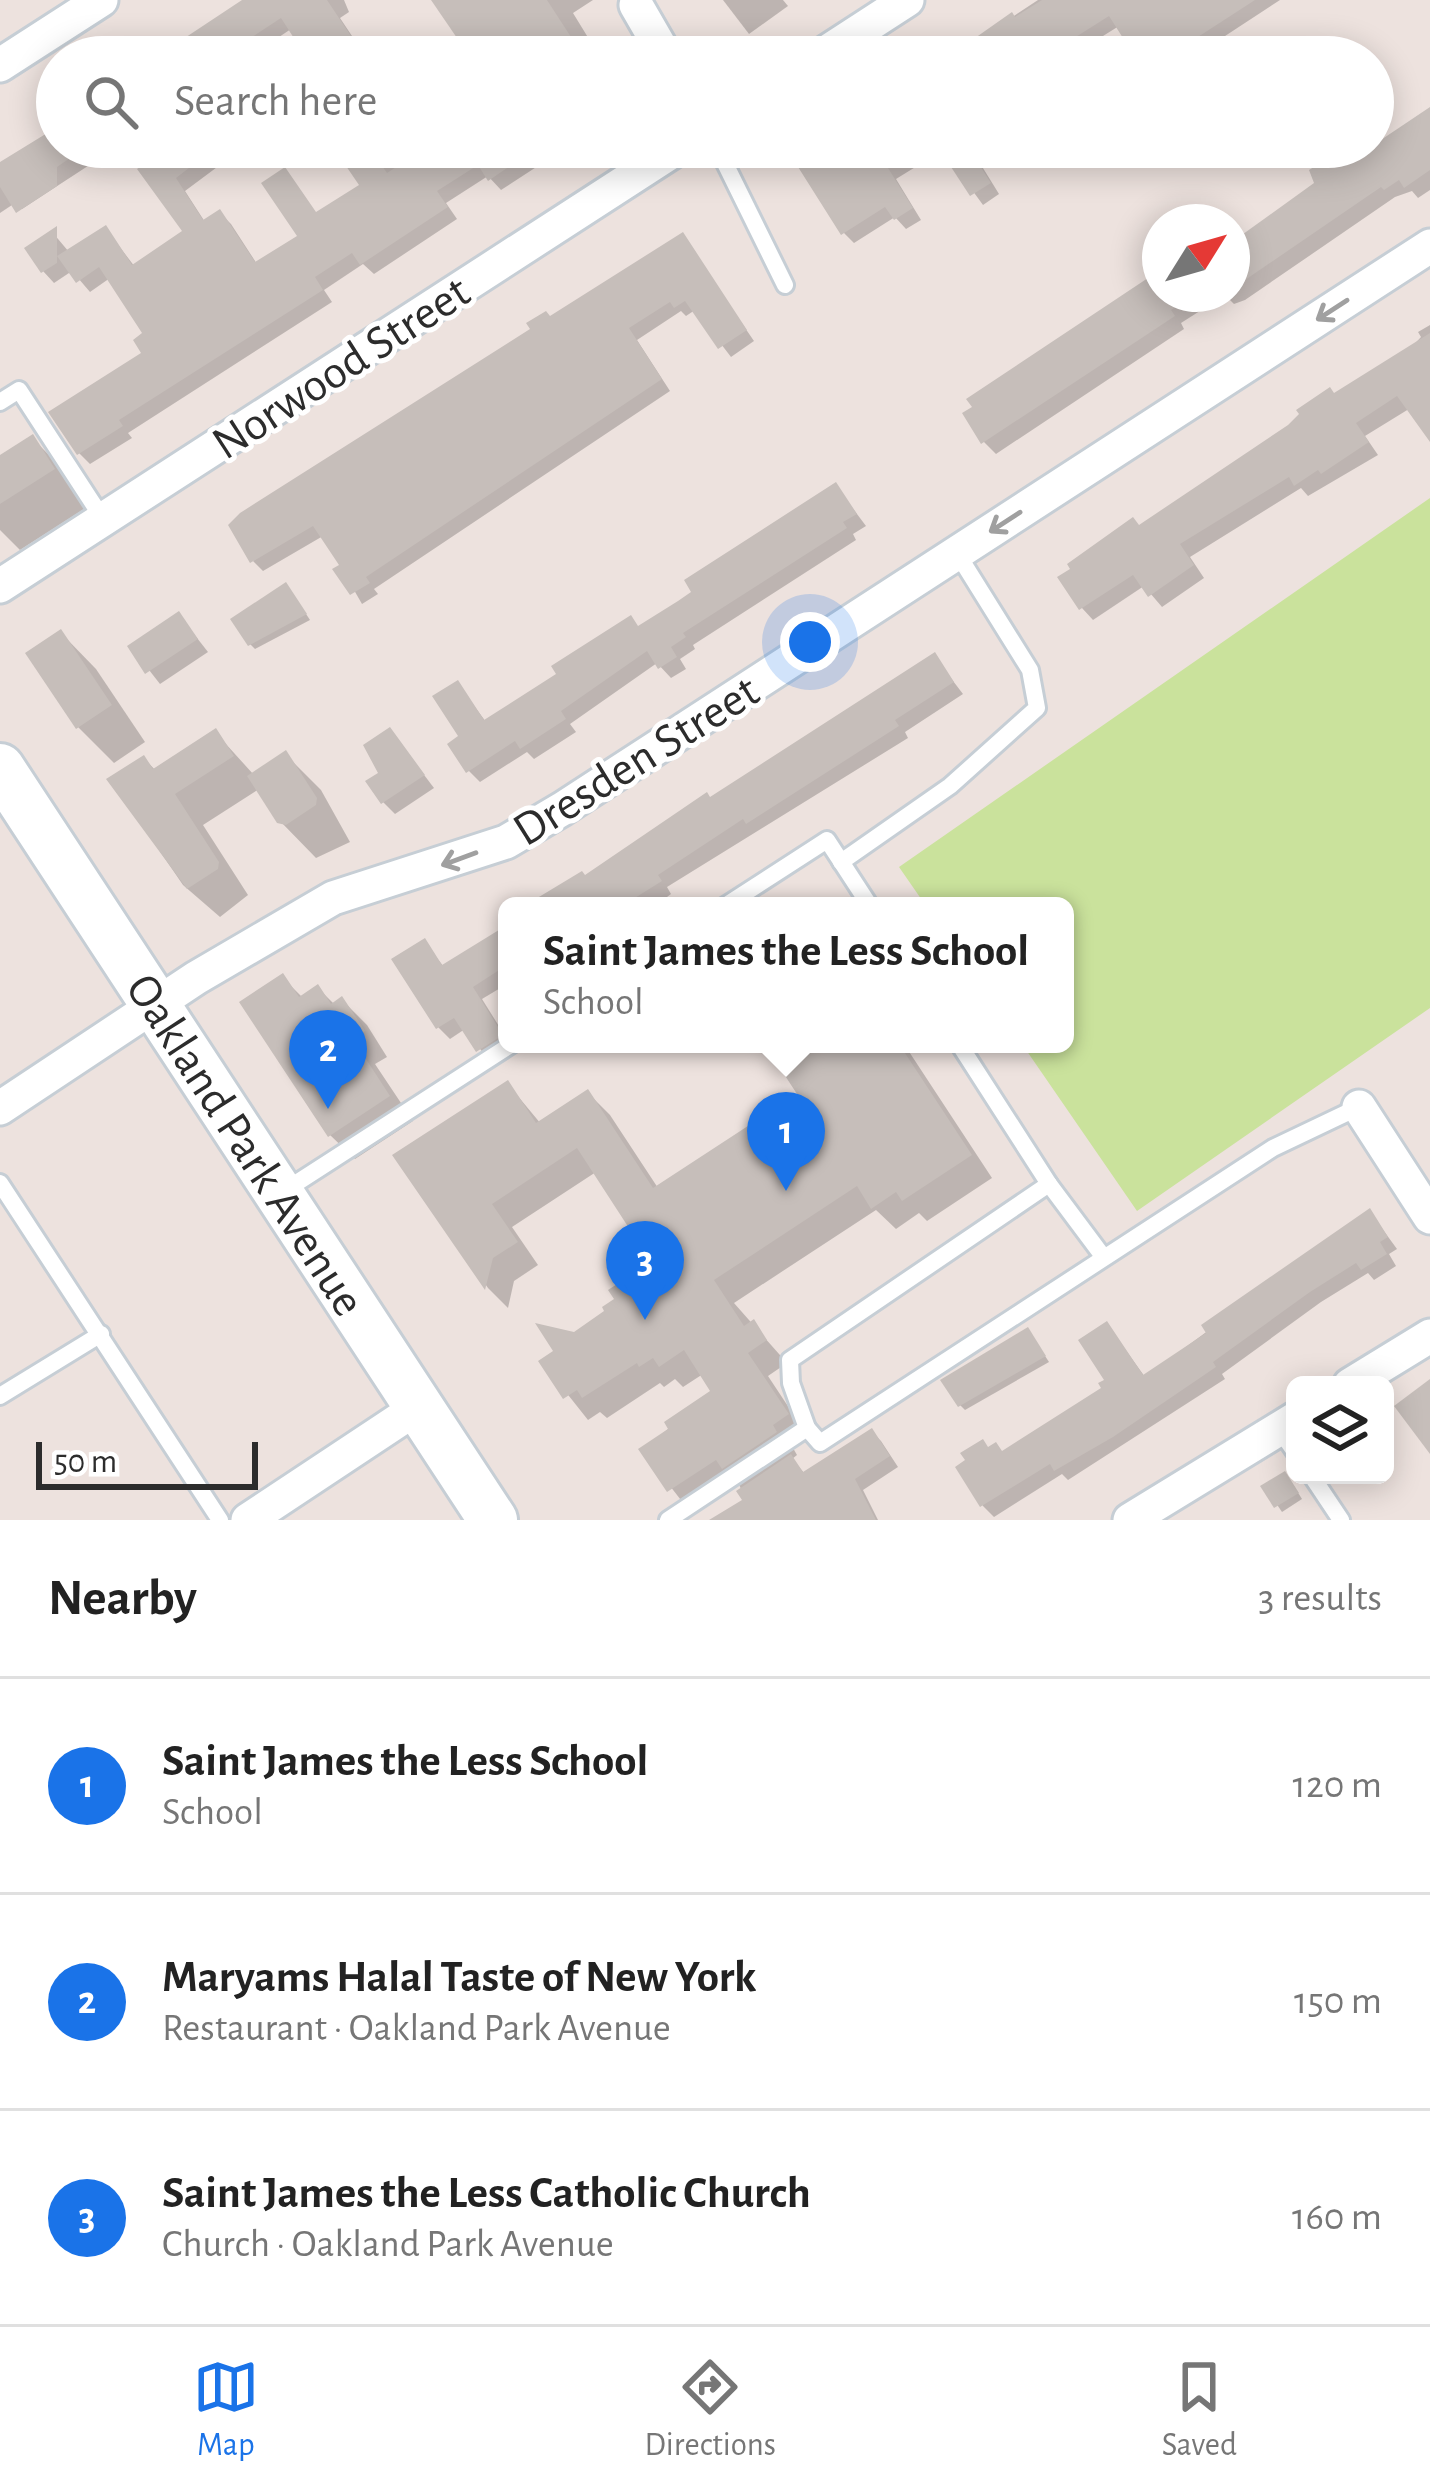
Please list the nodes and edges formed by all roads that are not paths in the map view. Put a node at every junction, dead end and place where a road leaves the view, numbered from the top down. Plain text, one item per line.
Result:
1 (101, 0) edge
2 (907, 0) edge
3 (636, 5) dead end
4 (44, 36) edge
5 (654, 36) edge
6 (851, 36) edge
7 (36, 41) edge
8 (0, 64) edge
9 (646, 168) edge
10 (727, 168) edge
11 (1430, 246) edge
12 (784, 285) dead end
13 (0, 402) edge
14 (103, 519) junction
15 (957, 553) junction
16 (0, 586) edge
17 (0, 768) edge
18 (841, 862) junction
19 (739, 897) edge
20 (864, 897) edge
21 (155, 1005) junction
22 (498, 1053) edge
23 (965, 1053) edge
24 (1359, 1107) joint
25 (0, 1108) edge
26 (0, 1183) edge
27 (1049, 1184) junction
28 (280, 1194) junction
29 (1430, 1217) edge
30 (1102, 1255) junction
31 (101, 1334) junction
32 (1430, 1336) edge
33 (1365, 1376) edge
34 (0, 1396) edge
35 (420, 1406) junction
36 (807, 1428) junction
37 (1286, 1435) edge
38 (1317, 1484) edge
39 (220, 1520) edge
40 (248, 1520) edge
41 (494, 1520) edge
42 (668, 1520) edge
43 (1130, 1520) edge
44 (1341, 1520) edge

1 - 4 street
2 - 6 street
3 - 5 street
7 - 8 street
9 - 14 street, Norwood Street
10 - 12 lane
11 -> 15 street, Dresden Street
13 - 14 lane
14 - 16 street, Norwood Street
15 - 18 lane
15 -> 21 street, Dresden Street
17 - 21 main road, Oakland Park Avenue
18 - 19 lane
18 - 20 lane
21 - 25 street, Dresden Street
21 - 28 main road, Oakland Park Avenue
22 - 28 lane
23 - 27 lane
24 - 29 street
24 - 30 lane
26 - 31 lane
27 - 30 lane
27 - 36 lane
28 - 35 main road, Oakland Park Avenue
30 - 36 lane
31 - 34 lane
31 - 39 lane
32 - 33 street
35 - 40 street
35 - 41 main road, Oakland Park Avenue
36 - 42 lane
37 - 43 street
38 - 44 lane

